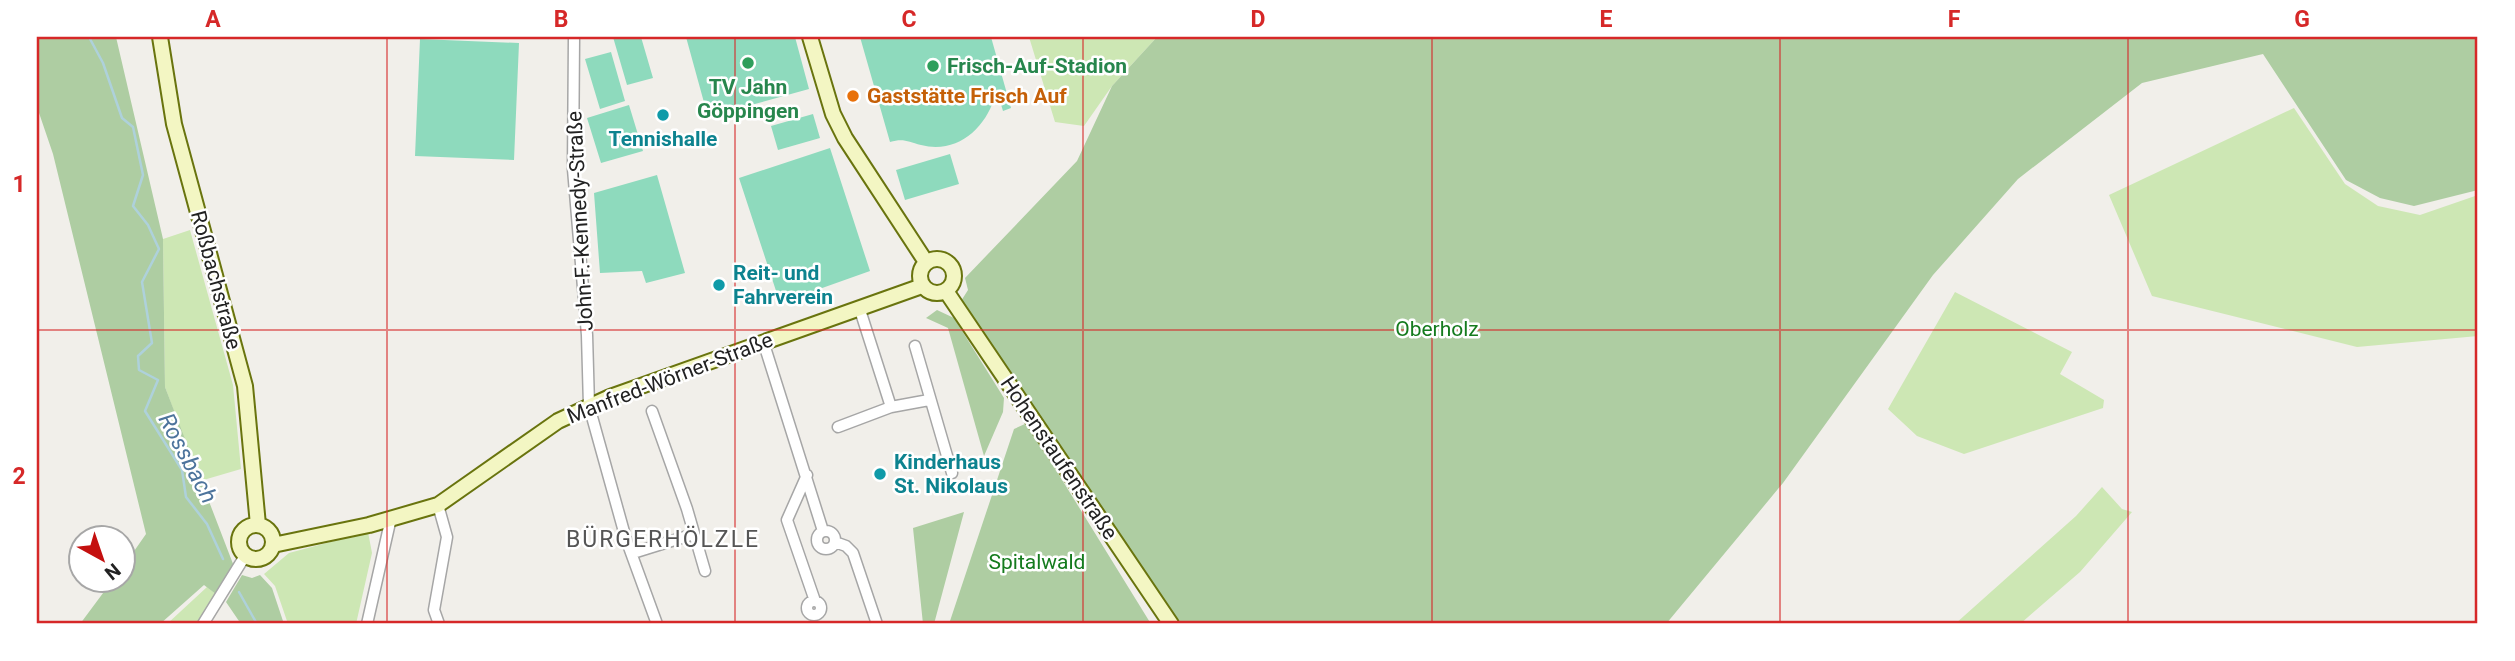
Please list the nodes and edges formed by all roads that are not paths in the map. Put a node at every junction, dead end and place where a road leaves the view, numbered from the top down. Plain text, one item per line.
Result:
1 (160, 37) edge
2 (574, 37) edge
3 (810, 37) edge
4 (926, 262) junction
5 (922, 286) junction
6 (946, 291) junction
7 (860, 310) junction
8 (763, 341) junction
9 (915, 346) dead end
10 (929, 400) junction
11 (589, 406) junction
12 (891, 407) junction
13 (652, 411) dead end
14 (838, 427) dead end
15 (952, 473) dead end
16 (807, 475) junction
17 (438, 505) junction
18 (391, 518) junction
19 (258, 525) junction
20 (823, 531) junction
21 (695, 534) junction
22 (835, 542) junction
23 (273, 545) junction
24 (633, 553) junction
25 (245, 556) junction
26 (705, 571) dead end
27 (815, 601) dead end
28 (203, 624) edge
29 (367, 624) edge
30 (439, 624) edge
31 (657, 624) edge
32 (877, 624) edge
33 (1171, 624) edge

1 - 19 street, Roßbachstraße
2 - 11 street, John-F.-Kennedy-Straße
3 - 4 street
4 - 5 street
4 - 6 street
5 - 6 street
5 - 7 street, Manfred-Wörner-Straße
6 - 33 street, Hohenstaufenstraße
7 - 8 street, Manfred-Wörner-Straße
7 - 12 street
8 - 11 street, Manfred-Wörner-Straße
8 - 16 street
9 - 10 street
10 - 12 street
10 - 15 street
11 - 17 street, Manfred-Wörner-Straße
11 - 24 street, John-F.-Kennedy-Straße
12 - 14 street
13 - 21 street
16 - 20 street
16 - 27 street
17 - 18 street, Manfred-Wörner-Straße
17 - 30 street
18 - 23 street, Manfred-Wörner-Straße
18 - 29 street
19 - 23 street
19 - 25 street
20 - 22 street
20 - 22 street
21 - 24 street
21 - 26 street
22 - 32 street
23 - 25 street
24 - 31 street, John-F.-Kennedy-Straße
25 - 28 street

